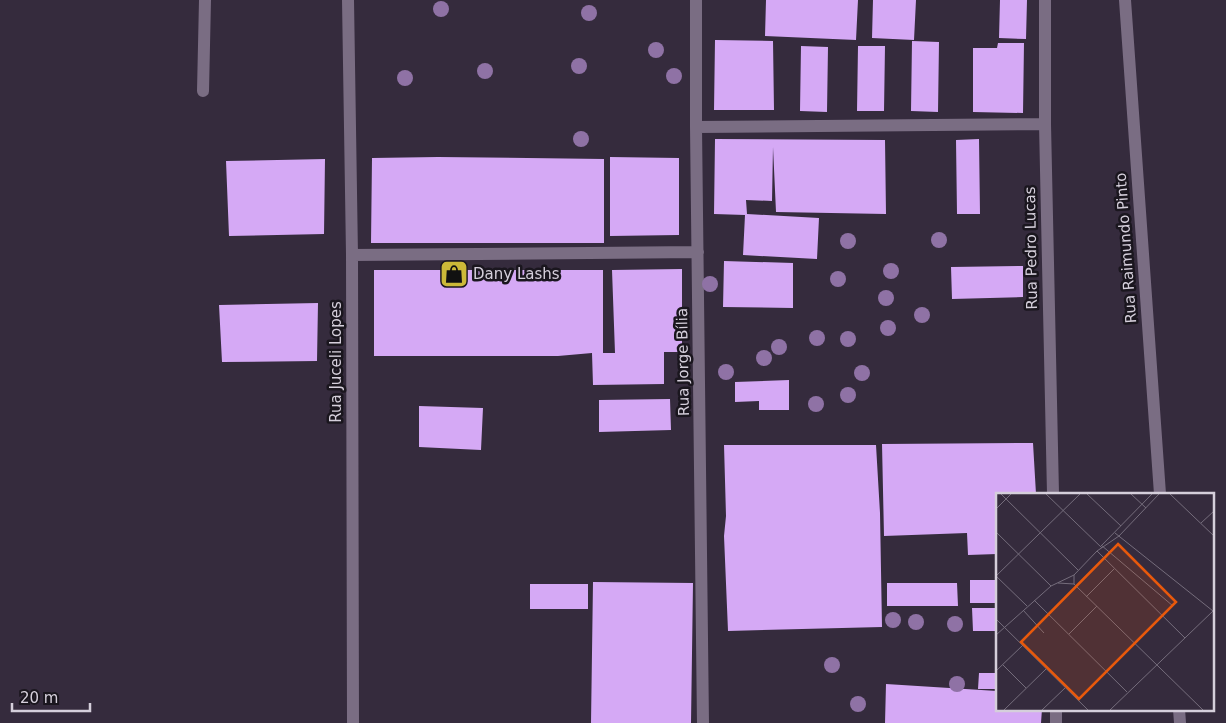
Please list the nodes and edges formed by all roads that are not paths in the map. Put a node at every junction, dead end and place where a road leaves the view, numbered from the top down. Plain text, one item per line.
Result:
1 (205, 0) edge
2 (348, 0) edge
3 (696, 0) edge
4 (1045, 0) edge
5 (1125, 0) edge
6 (203, 91) dead end
7 (1045, 124) junction
8 (696, 127) junction
9 (698, 252) junction
10 (352, 255) junction
11 (1053, 493) edge
12 (1160, 493) edge
13 (1056, 710) edge
14 (1178, 710) edge
15 (353, 723) edge
16 (703, 723) edge
17 (1056, 723) edge
18 (1180, 723) edge

1 - 6 street
2 - 10 street, Rua Juceli Lopes
3 - 8 street, Rua Jorge Bília
4 - 7 street, Rua Pedro Lucas
5 - 12 street, Rua Raimundo Pinto
7 - 8 street
7 - 11 street, Rua Pedro Lucas
8 - 9 street, Rua Jorge Bília
9 - 10 street
9 - 16 street, Rua Jorge Bília
10 - 15 street, Rua Juceli Lopes
13 - 17 street
14 - 18 street

